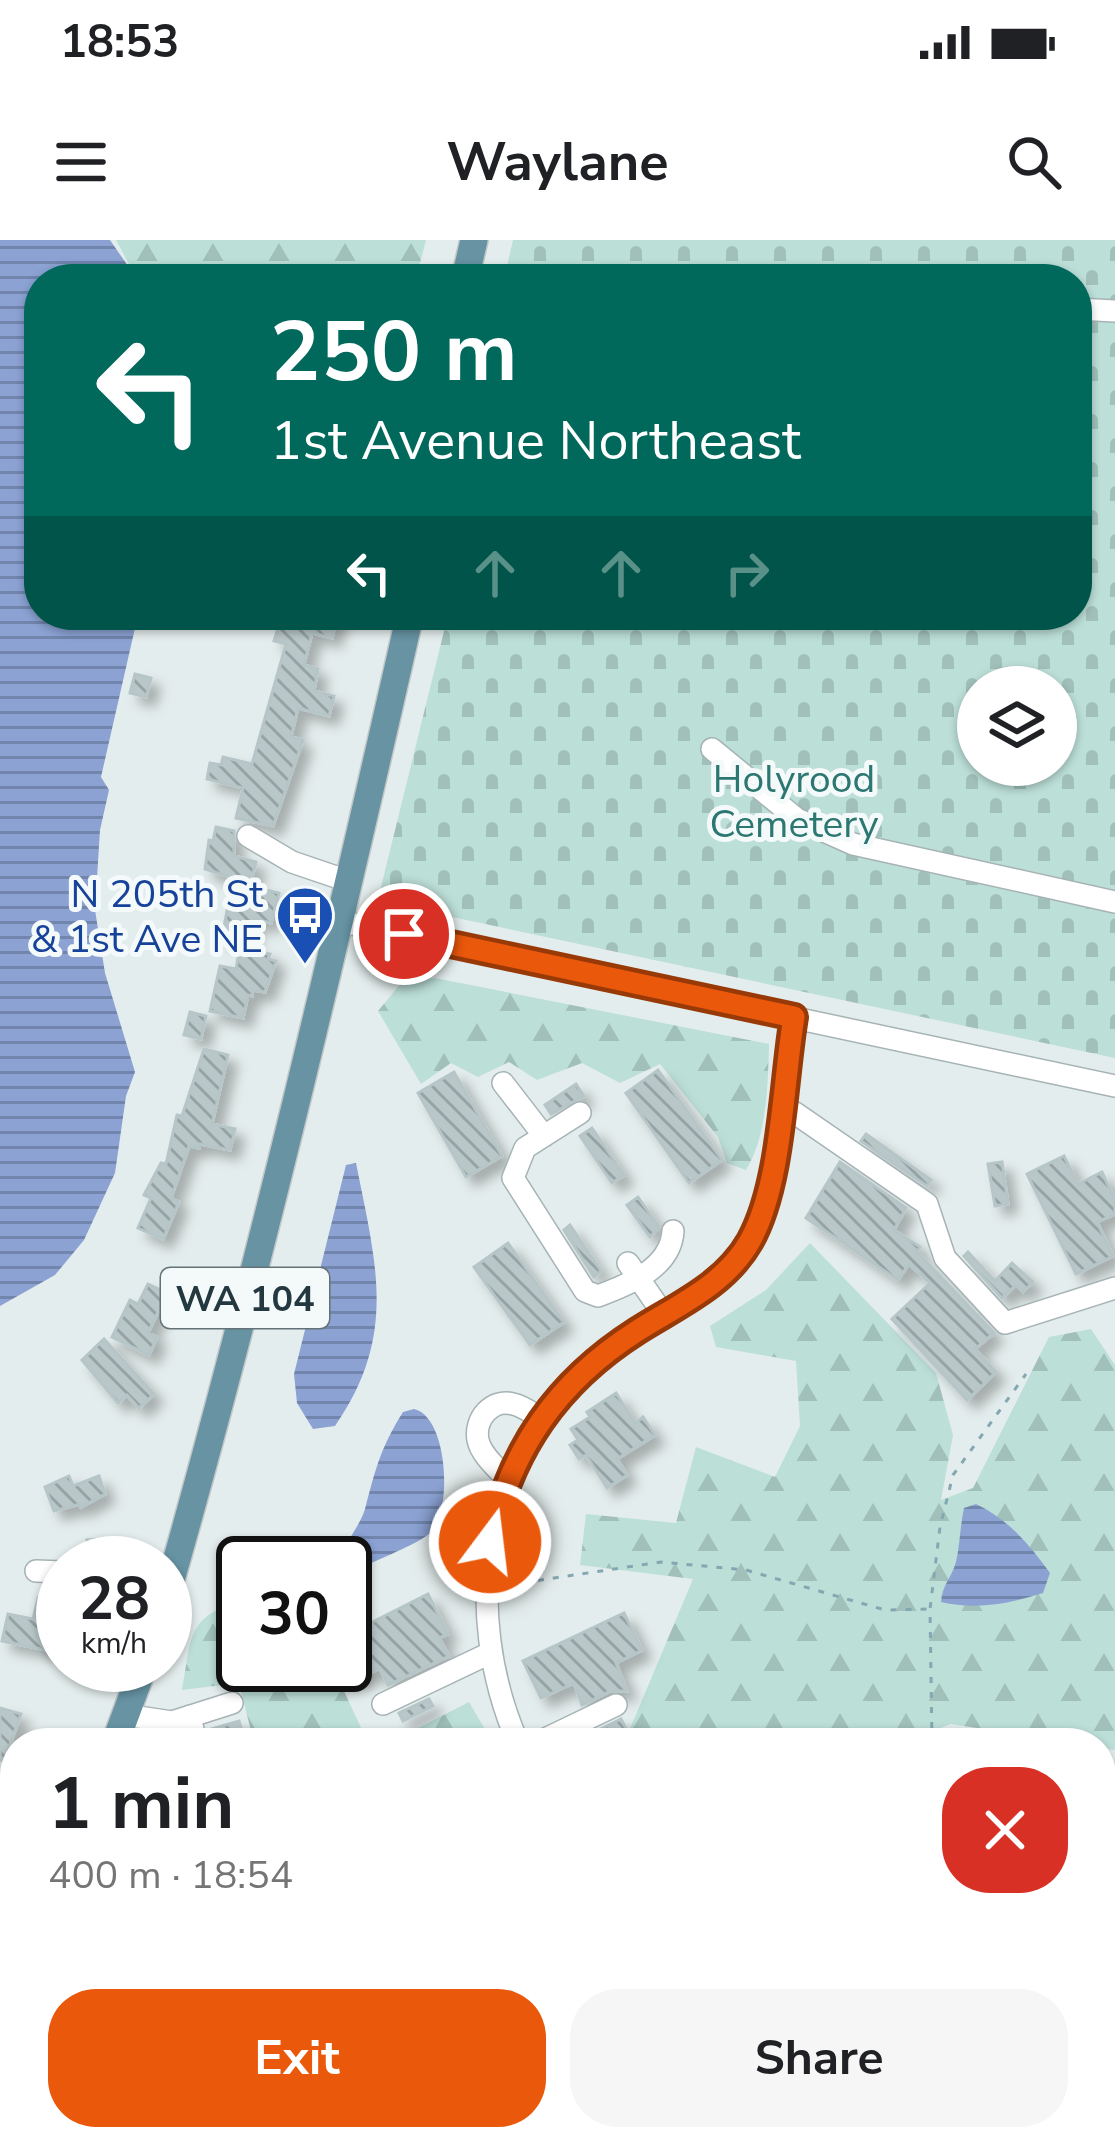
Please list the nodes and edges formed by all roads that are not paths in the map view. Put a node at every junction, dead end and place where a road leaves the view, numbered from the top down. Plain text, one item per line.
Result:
1 (407, 630) edge
2 (712, 749) dead end
3 (248, 836) dead end
4 (348, 881) junction
5 (1115, 902) edge
6 (338, 920) junction
7 (794, 1017) junction
8 (502, 1083) dead end
9 (1115, 1087) edge
10 (780, 1108) junction
11 (580, 1113) dead end
12 (544, 1136) junction
13 (673, 1231) dead end
14 (633, 1272) junction
15 (1115, 1288) edge
16 (664, 1315) junction
17 (540, 1418) junction
18 (508, 1480) junction
19 (182, 1536) edge
20 (490, 1653) junction
21 (133, 1692) edge
22 (232, 1703) dead end
23 (383, 1704) dead end
24 (616, 1705) dead end
25 (125, 1715) junction
26 (190, 1716) junction
27 (120, 1728) edge
28 (193, 1728) edge
29 (511, 1728) edge
30 (568, 1728) edge

1 - 4 main road, WA 104
2 - 5 street
3 - 4 street
4 - 6 main road, WA 104
6 - 7 street
6 - 19 main road, WA 104
7 - 9 street
7 - 10 street
8 - 12 street
10 - 15 street
10 - 16 street
11 - 12 street
12 - 14 street
13 - 14 street
14 - 16 street
16 - 17 street
17 - 18 street
17 - 18 street
18 - 20 street
20 - 23 street
20 - 29 street
21 - 25 main road
22 - 26 street
24 - 30 street
25 - 26 street
25 - 27 main road
26 - 28 street

